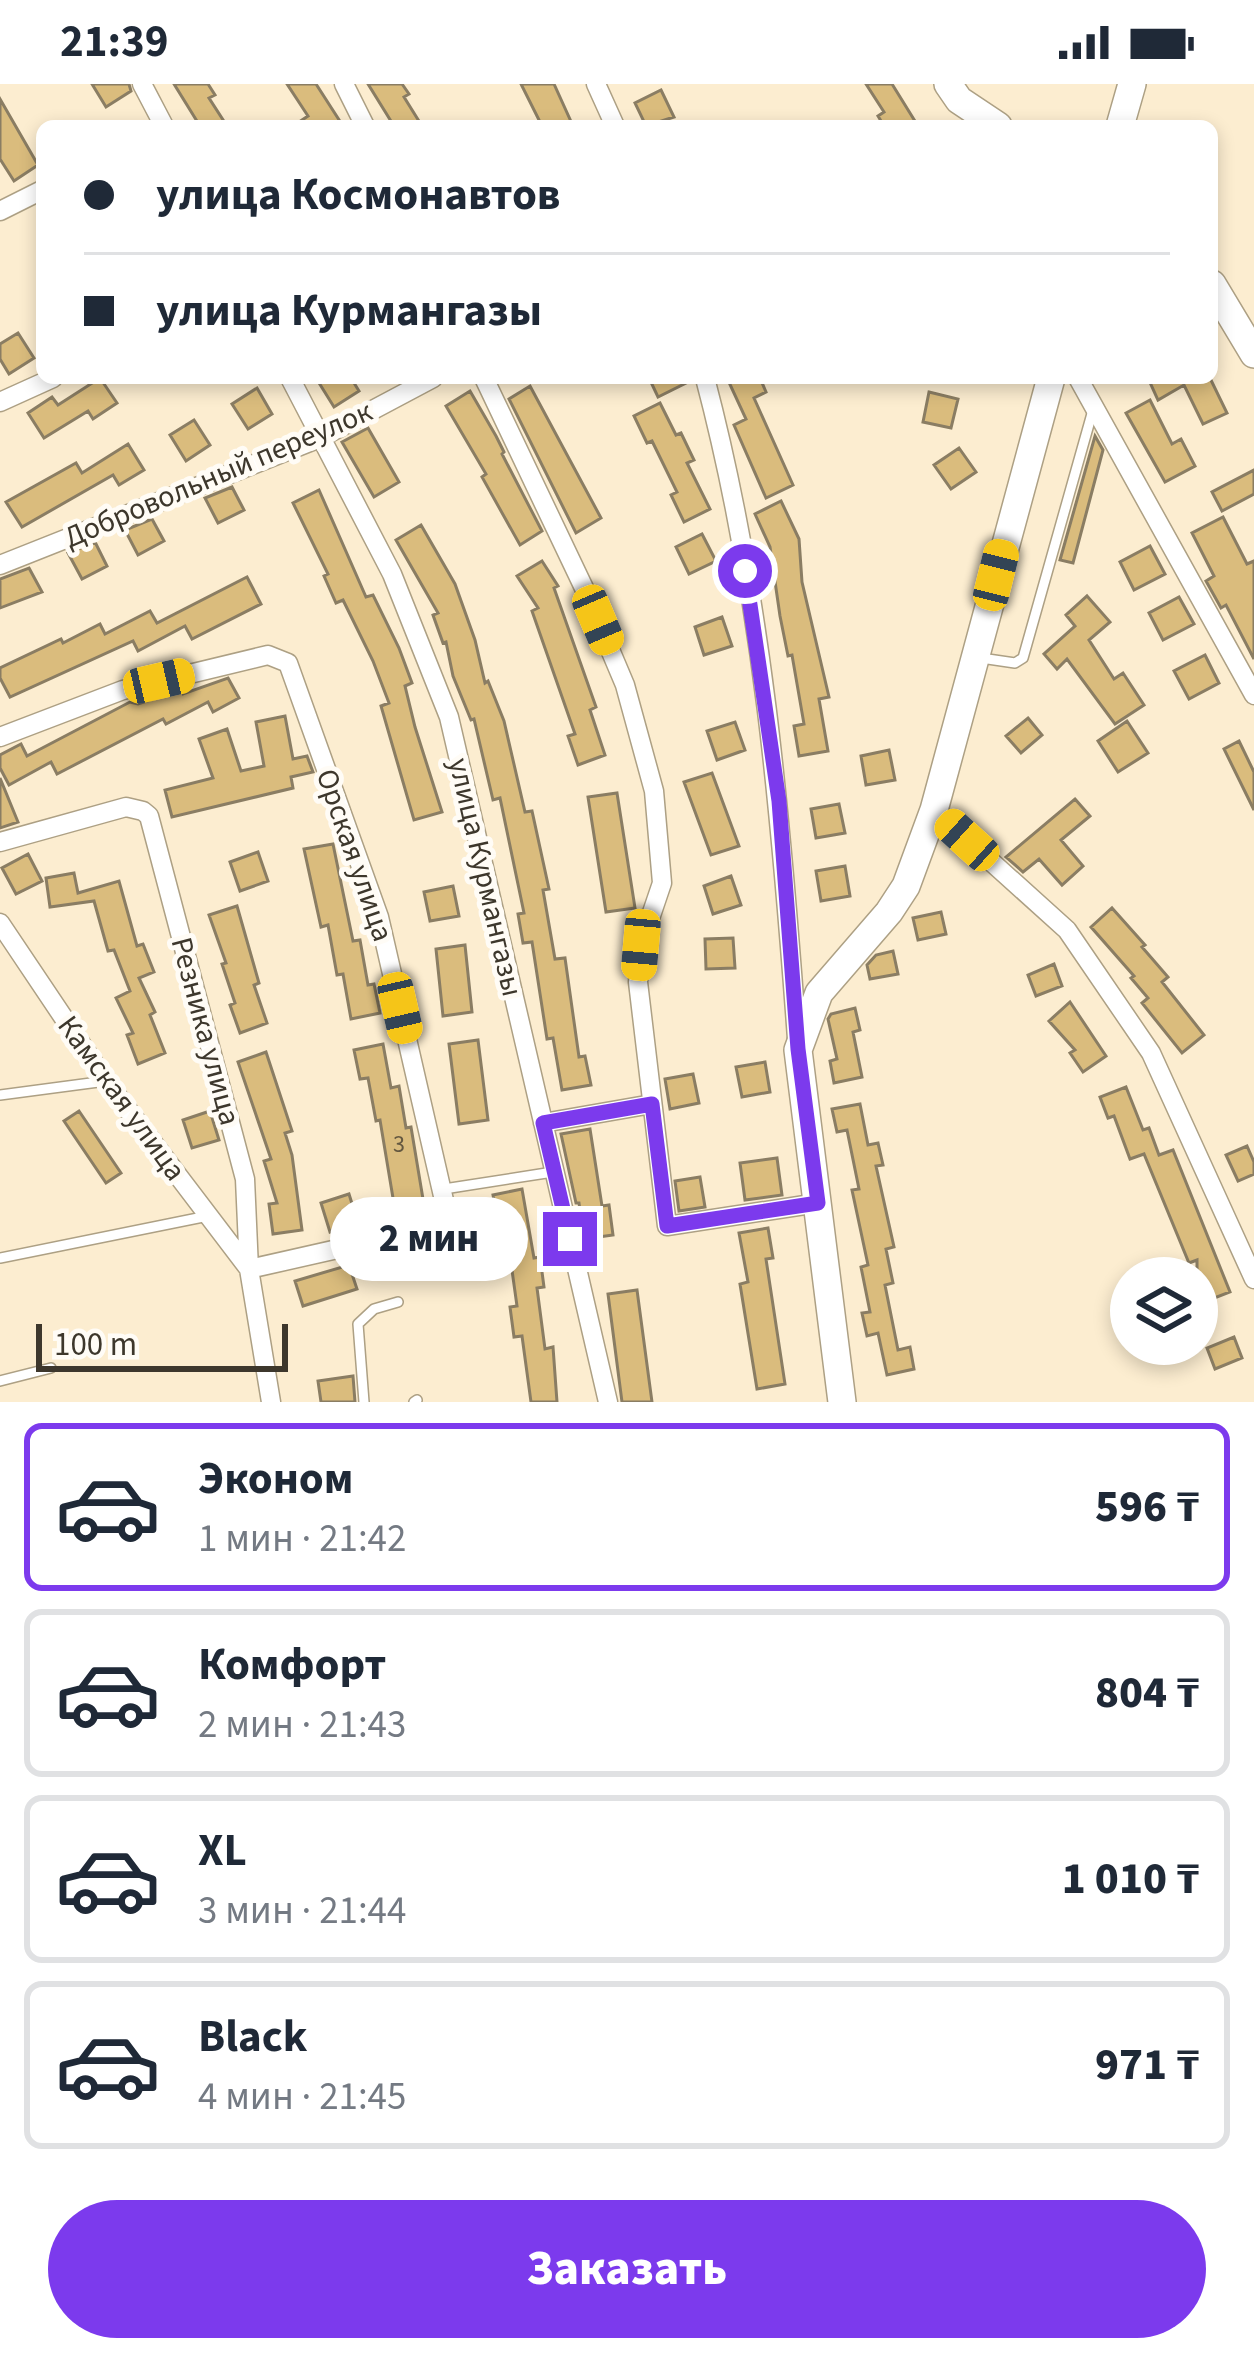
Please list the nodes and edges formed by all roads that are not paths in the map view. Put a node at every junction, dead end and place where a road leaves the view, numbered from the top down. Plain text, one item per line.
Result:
1 (142, 84) edge
2 (344, 84) edge
3 (596, 84) edge
4 (948, 84) edge
5 (1132, 85) edge
6 (161, 120) edge
7 (362, 120) edge
8 (611, 120) edge
9 (989, 120) edge
10 (1122, 120) edge
11 (1139, 120) edge
12 (36, 193) edge
13 (0, 211) edge
14 (1218, 294) edge
15 (1254, 354) edge
16 (39, 384) edge
17 (293, 384) edge
18 (423, 384) edge
19 (487, 384) edge
20 (707, 384) edge
21 (1050, 384) edge
22 (1081, 384) edge
23 (0, 402) edge
24 (1094, 407) junction
25 (320, 438) junction
26 (0, 565) edge
27 (976, 657) junction
28 (1254, 695) edge
29 (0, 736) edge
30 (934, 810) junction
31 (0, 842) edge
32 (0, 923) edge
33 (798, 1049) junction
34 (106, 1081) junction
35 (0, 1095) edge
36 (652, 1104) junction
37 (543, 1123) junction
38 (553, 1172) junction
39 (444, 1189) junction
40 (818, 1203) junction
41 (208, 1216) junction
42 (0, 1258) edge
43 (249, 1269) junction
44 (1254, 1279) edge
45 (398, 1302) dead end
46 (51, 1369) dead end
47 (0, 1381) edge
48 (271, 1402) edge
49 (364, 1402) edge
50 (608, 1402) edge
51 (842, 1402) edge

1 - 6 street
2 - 7 street
3 - 8 street
4 - 9 street
5 - 10 street
5 - 11 street
12 - 13 street
14 - 15 street
16 - 23 street
17 - 25 street, улица Курмангазы
18 - 25 street, Добровольный переулок
19 - 36 street
20 - 33 street
21 - 27 street
22 - 24 street
24 - 27 lane
24 - 28 street
25 - 26 street, Добровольный переулок
25 - 37 street, улица Курмангазы
27 - 30 street
29 - 39 street, Орская улица
30 - 33 street
30 - 44 street
31 - 43 street, Резника улица
32 - 34 street, Камская улица
33 - 40 street
34 - 35 lane
34 - 41 street, Камская улица
36 - 37 street
36 - 40 street
37 - 38 street, улица Курмангазы
38 - 39 lane
38 - 50 street, улица Курмангазы
39 - 43 street
40 - 51 street
41 - 42 lane
41 - 43 street, Камская улица
43 - 48 street, Резника улица
45 - 49 lane
46 - 47 lane

